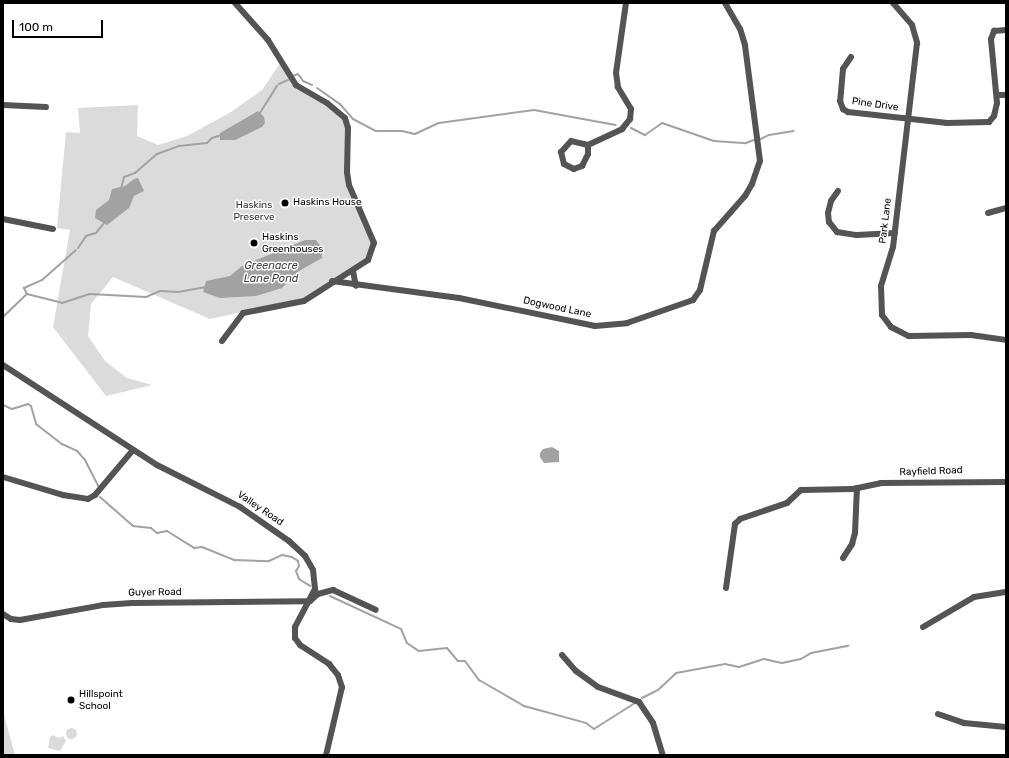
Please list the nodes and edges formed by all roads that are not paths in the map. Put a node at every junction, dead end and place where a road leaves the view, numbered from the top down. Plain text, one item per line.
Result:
1 (235, 3) edge
2 (626, 3) edge
3 (725, 3) edge
4 (893, 3) edge
5 (1006, 30) edge
6 (851, 57) dead end
7 (996, 95) junction
8 (1006, 95) edge
9 (3, 105) edge
10 (46, 107) dead end
11 (908, 119) junction
12 (588, 145) junction
13 (838, 191) dead end
14 (1006, 208) edge
15 (988, 213) dead end
16 (3, 220) edge
17 (53, 229) dead end
18 (895, 233) junction
19 (353, 271) junction
20 (332, 281) junction
21 (356, 286) junction
22 (1006, 340) edge
23 (222, 341) dead end
24 (3, 365) edge
25 (133, 450) junction
26 (3, 477) edge
27 (1006, 482) edge
28 (857, 488) junction
29 (843, 558) dead end
30 (726, 588) dead end
31 (1006, 592) edge
32 (310, 601) junction
33 (376, 610) dead end
34 (3, 614) edge
35 (923, 627) dead end
36 (562, 655) dead end
37 (938, 714) dead end
38 (1006, 727) edge
39 (326, 755) edge
40 (663, 755) edge

1 - 19 street
2 - 12 street
3 - 21 street, Dogwood Lane
4 - 11 street, Park Lane
5 - 7 street
6 - 11 street, Pine Drive
7 - 8 street
7 - 11 street, Pine Drive
9 - 10 street
11 - 18 street, Park Lane
12 - 12 street
13 - 18 street
14 - 15 street
16 - 17 street
18 - 22 street, Park Lane
19 - 20 street
19 - 21 street
20 - 21 street, Dogwood Lane
20 - 23 street
24 - 25 street, Valley Road
25 - 26 street
25 - 32 street, Valley Road
27 - 28 street, Rayfield Road
28 - 29 street
28 - 30 street, Rayfield Road
31 - 35 street
32 - 33 street
32 - 34 street, Guyer Road
32 - 39 street, Valley Road
36 - 40 street
37 - 38 street

